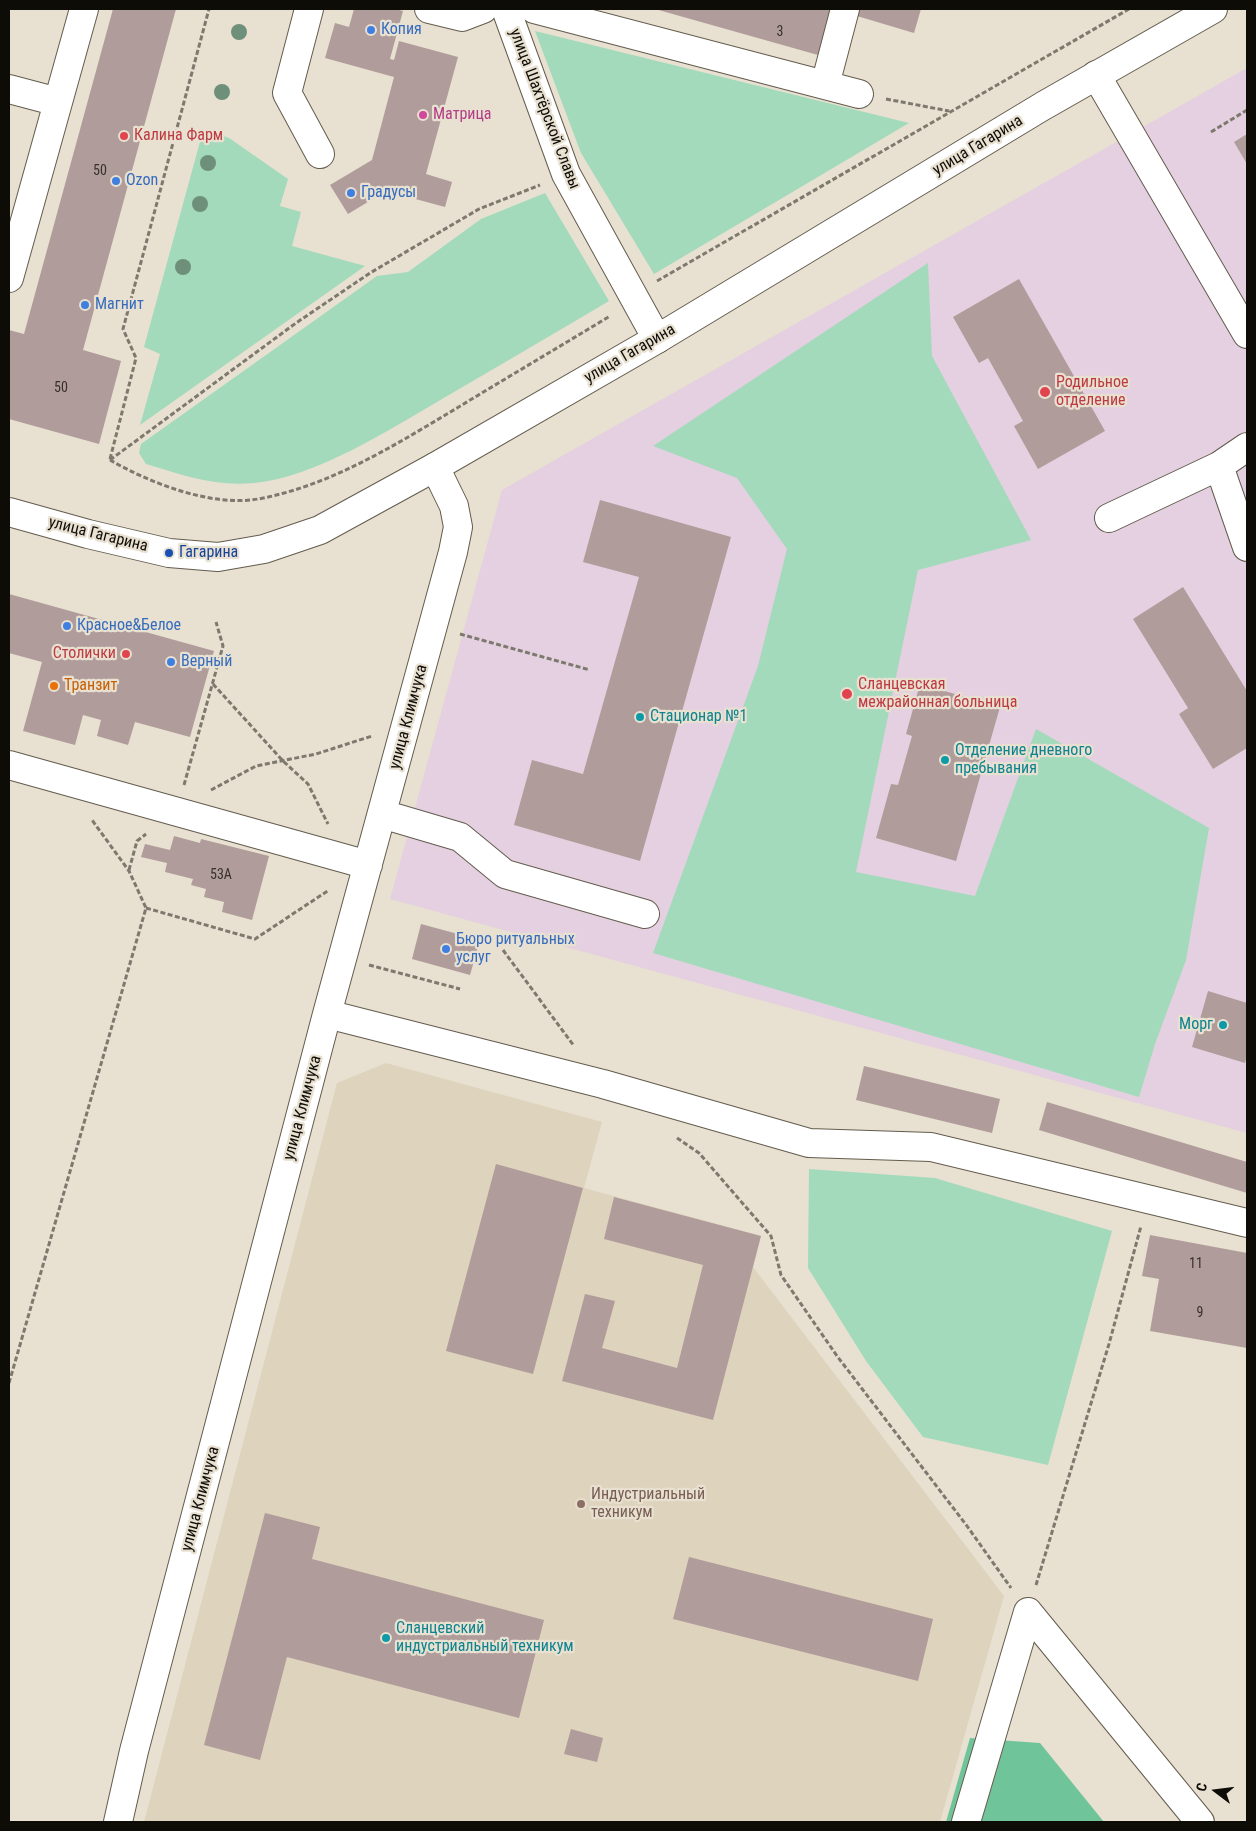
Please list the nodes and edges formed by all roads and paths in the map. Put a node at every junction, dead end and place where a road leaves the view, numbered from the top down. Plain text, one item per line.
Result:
1 (84, 9) edge
2 (209, 9) edge
3 (309, 9) edge
4 (429, 9) edge
5 (483, 9) edge
6 (506, 9) edge
7 (534, 9) edge
8 (845, 9) edge
9 (1213, 9) edge
10 (1096, 76) junction
11 (825, 85) junction
12 (9, 89) edge
13 (859, 94) dead end
14 (58, 102) junction
15 (917, 105) dead end
16 (1247, 110) edge
17 (950, 111) dead end
18 (1211, 132) dead end
19 (320, 154) dead end
20 (566, 174) junction
21 (9, 278) edge
22 (1247, 334) edge
23 (657, 339) junction
24 (1247, 447) edge
25 (1219, 466) junction
26 (435, 467) junction
27 (9, 512) edge
28 (1109, 518) dead end
29 (1247, 547) edge
30 (216, 622) dead end
31 (433, 627) junction
32 (590, 670) dead end
33 (212, 684) junction
34 (406, 726) junction
35 (283, 761) junction
36 (9, 765) edge
37 (176, 812) junction
38 (382, 814) junction
39 (91, 818) dead end
40 (332, 832) dead end
41 (368, 865) junction
42 (129, 871) junction
43 (146, 908) junction
44 (645, 914) dead end
45 (503, 950) dead end
46 (342, 958) junction
47 (460, 989) dead end
48 (327, 1014) junction
49 (603, 1084) junction
50 (675, 1136) dead end
51 (1148, 1201) junction
52 (1247, 1223) edge
53 (9, 1384) edge
54 (1028, 1612) junction
55 (118, 1822) edge
56 (966, 1822) edge
57 (1200, 1822) edge

1 - 14 street
2 - 20 path
3 - 19 street
4 - 5 street
6 - 20 street, улица Шахтёрской Славы
7 - 11 street
8 - 11 street
9 - 10 street, улица Гагарина
10 - 22 street
10 - 23 street, улица Гагарина
11 - 13 street
12 - 14 street
14 - 21 street
15 - 17 path
16 - 18 path
20 - 23 street, улица Шахтёрской Славы
23 - 26 street, улица Гагарина
24 - 25 street
25 - 28 street
25 - 29 street
26 - 27 street, улица Гагарина
26 - 31 street, улица Климчука
30 - 33 path
31 - 32 path
31 - 34 street, улица Климчука
33 - 35 path
33 - 37 path
34 - 35 path
34 - 38 street, улица Климчука
35 - 37 path
35 - 40 path
36 - 37 street
37 - 41 street
37 - 42 path
38 - 41 street, улица Климчука
38 - 44 street
39 - 42 path
41 - 43 path
41 - 46 street, улица Климчука
42 - 43 path
43 - 53 path
45 - 49 path
46 - 47 path
46 - 48 street, улица Климчука
48 - 49 street
48 - 55 street, улица Климчука
49 - 51 street
50 - 54 path
51 - 52 street
51 - 54 path
54 - 56 street
54 - 57 street

